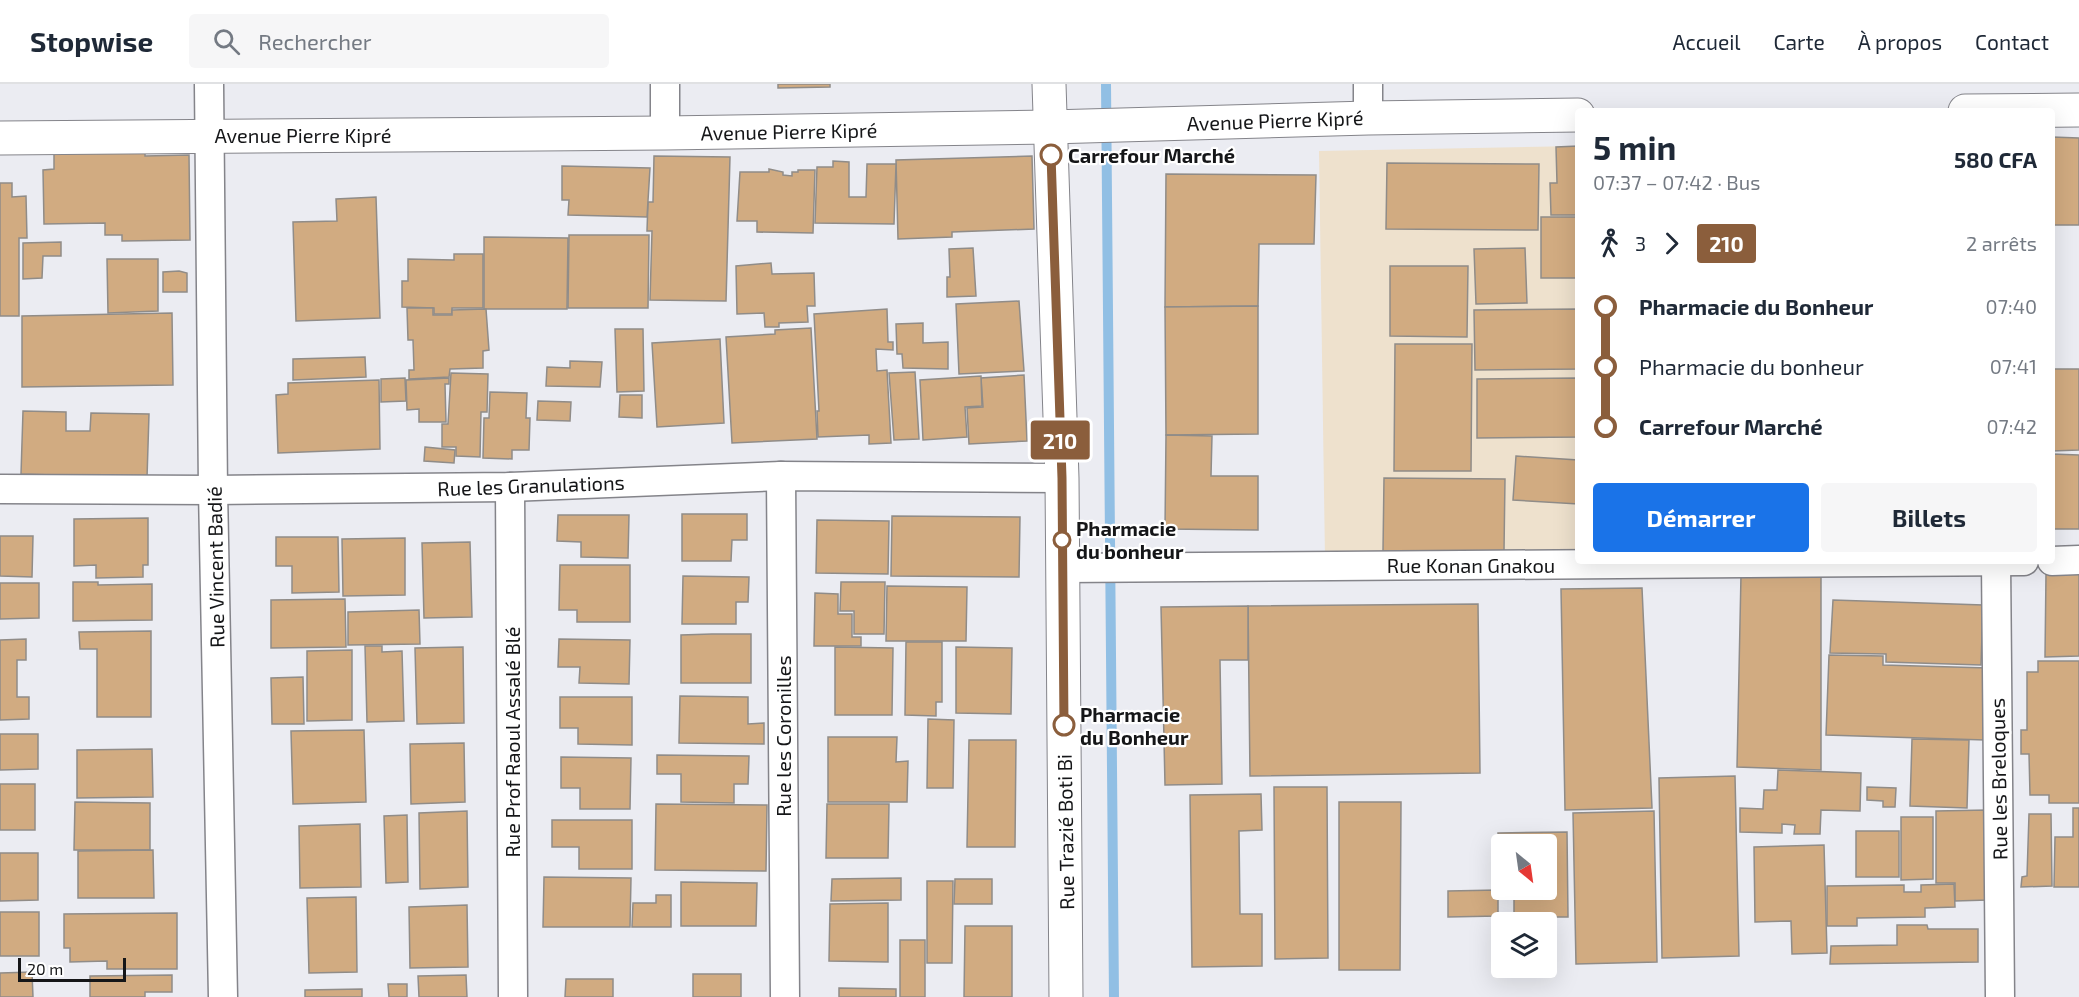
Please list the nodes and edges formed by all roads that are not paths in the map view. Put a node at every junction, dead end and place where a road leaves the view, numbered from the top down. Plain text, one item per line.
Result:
1 (209, 84) edge
2 (665, 84) edge
3 (1049, 84) edge
4 (1368, 84) edge
5 (2055, 110) edge
6 (2079, 110) edge
7 (1575, 115) edge
8 (1368, 118) junction
9 (1050, 127) junction
10 (665, 132) junction
11 (210, 136) junction
12 (0, 138) edge
13 (781, 476) junction
14 (1062, 478) junction
15 (510, 488) junction
16 (0, 489) edge
17 (213, 490) junction
18 (2079, 560) edge
19 (2055, 561) edge
20 (1596, 564) edge
21 (1996, 564) edge
22 (1062, 568) junction
23 (223, 997) edge
24 (513, 997) edge
25 (785, 997) edge
26 (1066, 997) edge
27 (2000, 997) edge

1 - 11 street, Rue Vincent Badié
2 - 10 street
3 - 9 street, Rue Trazié Boti Bi
4 - 8 street
5 - 6 street
7 - 8 street, Avenue Pierre Kipré
8 - 9 street, Avenue Pierre Kipré
9 - 10 street, Avenue Pierre Kipré
9 - 14 street, Rue Trazié Boti Bi
10 - 11 street, Avenue Pierre Kipré
11 - 12 street, Avenue Pierre Kipré
11 - 17 street, Rue Vincent Badié
13 - 14 street, Rue les Granulations
13 - 15 street, Rue les Granulations
13 - 25 street, Rue les Coronilles
14 - 22 street, Rue Trazié Boti Bi
15 - 17 street, Rue les Granulations
15 - 24 street, Rue Prof Raoul Assalé Blé
16 - 17 street, Rue les Granulations
17 - 23 street, Rue Vincent Badié
18 - 19 street
20 - 22 street, Rue Konan Gnakou
21 - 27 street, Rue les Breloques
22 - 26 street, Rue Trazié Boti Bi

